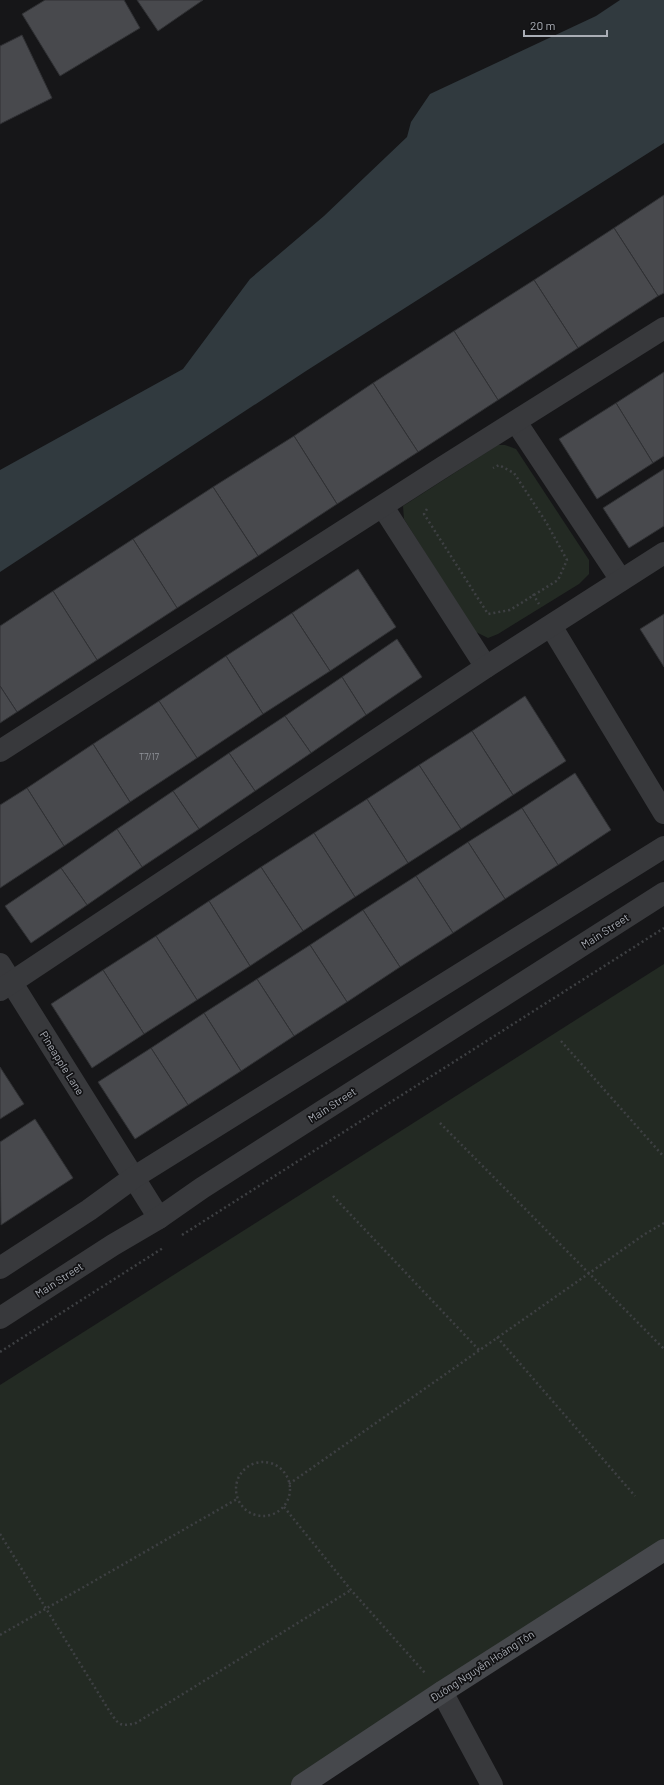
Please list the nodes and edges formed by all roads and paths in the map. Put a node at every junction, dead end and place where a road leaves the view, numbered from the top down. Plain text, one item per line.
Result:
1 (664, 328) edge
2 (516, 422) junction
3 (492, 468) dead end
4 (430, 503) dead end
5 (383, 507) junction
6 (664, 553) edge
7 (621, 580) junction
8 (551, 626) junction
9 (486, 667) junction
10 (0, 752) edge
11 (664, 813) edge
12 (664, 846) edge
13 (664, 893) edge
14 (664, 928) edge
15 (0, 964) edge
16 (6, 986) edge
17 (561, 1041) dead end
18 (440, 1123) dead end
19 (664, 1157) edge
20 (128, 1170) junction
21 (333, 1196) dead end
22 (159, 1218) junction
23 (664, 1223) edge
24 (181, 1236) dead end
25 (168, 1245) dead end
26 (0, 1268) edge
27 (588, 1273) junction
28 (0, 1318) edge
29 (497, 1337) junction
30 (664, 1349) edge
31 (479, 1350) junction
32 (0, 1352) edge
33 (289, 1484) junction
34 (635, 1496) dead end
35 (237, 1499) junction
36 (284, 1507) junction
37 (0, 1534) edge
38 (664, 1550) edge
39 (351, 1590) junction
40 (45, 1609) junction
41 (0, 1635) edge
42 (442, 1692) junction
43 (306, 1784) edge
44 (492, 1785) edge

1 - 2 street
2 - 5 street
2 - 7 street
3 - 4 path
5 - 9 street
5 - 10 street
6 - 7 street
7 - 8 street
8 - 9 street
8 - 11 street
9 - 16 street
12 - 20 street
13 - 22 street, Main Street
14 - 24 path
15 - 16 street, Pineapple Lane
16 - 20 street, Pineapple Lane
17 - 19 path
18 - 27 path
20 - 22 street, Pineapple Lane
20 - 26 street
21 - 31 path
22 - 28 street, Main Street
23 - 27 path
25 - 32 path
27 - 29 path
27 - 30 path
29 - 31 path
29 - 34 path
31 - 33 path
33 - 35 path
33 - 36 path
35 - 36 path
35 - 40 path
36 - 39 path
37 - 40 path
38 - 42 main road, Đường Nguyễn Hoàng Tôn
39 - 40 path
39 - 42 path
40 - 41 path
42 - 43 main road, Đường Nguyễn Hoàng Tôn
42 - 44 street

